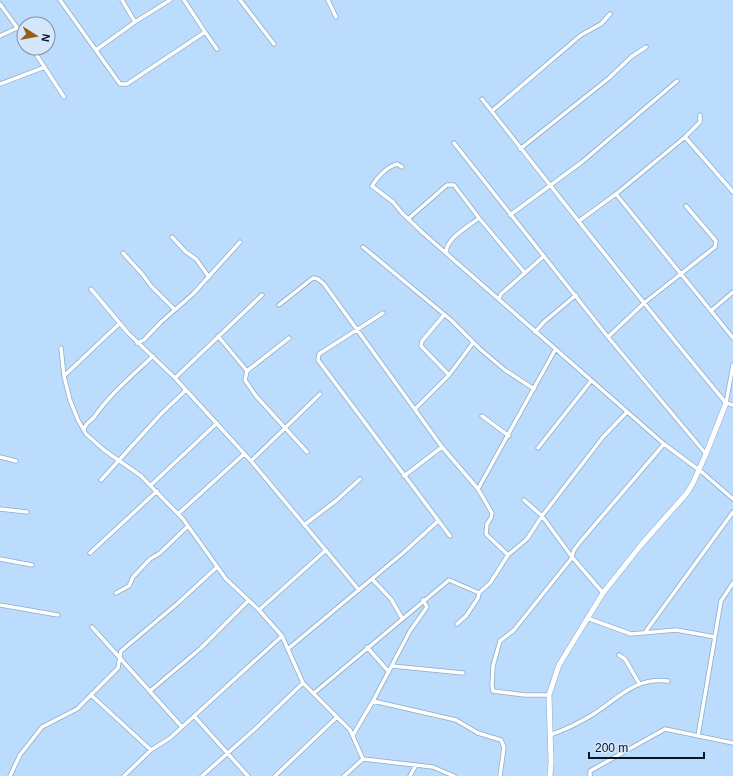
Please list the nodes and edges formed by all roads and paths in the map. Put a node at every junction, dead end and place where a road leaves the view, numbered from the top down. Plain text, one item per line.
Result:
1 (60, 0) edge
2 (122, 0) edge
3 (170, 0) edge
4 (184, 0) edge
5 (240, 0) edge
6 (328, 0) edge
7 (0, 4) edge
8 (610, 14) dead end
9 (336, 17) dead end
10 (136, 22) junction
11 (16, 27) edge
12 (16, 28) edge
13 (205, 32) junction
14 (0, 36) edge
15 (274, 44) dead end
16 (646, 47) dead end
17 (217, 49) dead end
18 (96, 50) junction
19 (37, 56) edge
20 (45, 67) junction
21 (677, 81) dead end
22 (0, 84) edge
23 (64, 97) dead end
24 (482, 99) dead end
25 (492, 111) junction
26 (700, 115) dead end
27 (685, 137) junction
28 (454, 142) dead end
29 (520, 149) junction
30 (402, 167) dead end
31 (549, 186) junction
32 (733, 192) edge
33 (616, 194) junction
34 (686, 206) dead end
35 (510, 215) junction
36 (479, 218) junction
37 (408, 219) junction
38 (579, 221) junction
39 (172, 237) dead end
40 (240, 242) dead end
41 (363, 247) dead end
42 (123, 253) dead end
43 (446, 253) junction
44 (544, 256) junction
45 (525, 273) junction
46 (680, 274) junction
47 (209, 277) junction
48 (91, 289) dead end
49 (733, 292) edge
50 (262, 295) dead end
51 (576, 295) junction
52 (499, 299) junction
53 (644, 303) junction
54 (279, 305) dead end
55 (174, 309) junction
56 (712, 310) junction
57 (383, 313) dead end
58 (444, 315) junction
59 (120, 323) junction
60 (356, 331) junction
61 (536, 332) junction
62 (218, 336) junction
63 (608, 337) junction
64 (289, 338) dead end
65 (733, 338) edge
66 (144, 340) junction
67 (137, 342) junction
68 (473, 343) junction
69 (143, 347) junction
70 (61, 348) dead end
71 (555, 350) junction
72 (153, 356) junction
73 (733, 365) edge
74 (247, 371) junction
75 (449, 375) junction
76 (64, 376) junction
77 (175, 378) junction
78 (591, 381) junction
79 (534, 389) junction
80 (186, 390) junction
81 (320, 394) dead end
82 (726, 403) junction
83 (733, 405) edge
84 (415, 409) junction
85 (627, 412) junction
86 (482, 416) dead end
87 (216, 423) junction
88 (285, 427) junction
89 (84, 430) junction
90 (508, 436) junction
91 (664, 444) junction
92 (442, 447) junction
93 (538, 448) dead end
94 (307, 452) dead end
95 (244, 454) junction
96 (706, 454) junction
97 (0, 458) edge
98 (16, 460) dead end
99 (119, 460) junction
100 (251, 461) junction
101 (700, 470) junction
102 (404, 476) junction
103 (360, 479) dead end
104 (101, 480) dead end
105 (151, 485) junction
106 (478, 489) junction
107 (157, 491) junction
108 (733, 499) edge
109 (524, 500) dead end
110 (0, 509) edge
111 (27, 512) dead end
112 (733, 512) edge
113 (178, 514) junction
114 (542, 516) junction
115 (438, 521) junction
116 (304, 525) junction
117 (188, 526) junction
118 (450, 536) dead end
119 (326, 550) junction
120 (90, 553) dead end
121 (508, 555) junction
122 (572, 557) junction
123 (0, 559) edge
124 (32, 565) dead end
125 (217, 567) junction
126 (372, 579) junction
127 (733, 582) edge
128 (359, 590) junction
129 (116, 593) dead end
130 (479, 593) junction
131 (603, 593) junction
132 (423, 600) junction
133 (248, 601) junction
134 (0, 604) edge
135 (259, 610) junction
136 (58, 615) dead end
137 (402, 618) junction
138 (587, 618) junction
139 (457, 624) dead end
140 (92, 627) dead end
141 (646, 631) junction
142 (282, 636) junction
143 (715, 638) junction
144 (367, 647) junction
145 (288, 648) junction
146 (619, 655) dead end
147 (121, 659) junction
148 (392, 666) junction
149 (390, 672) junction
150 (463, 673) dead end
151 (668, 681) dead end
152 (303, 683) junction
153 (639, 683) junction
154 (150, 691) junction
155 (314, 693) junction
156 (91, 694) junction
157 (549, 695) junction
158 (373, 701) junction
159 (194, 716) junction
160 (337, 716) junction
161 (182, 727) junction
162 (353, 735) junction
163 (549, 735) junction
164 (698, 736) junction
165 (733, 743) edge
166 (151, 750) junction
167 (227, 753) junction
168 (363, 759) junction
169 (416, 765) junction
170 (10, 776) edge
171 (124, 776) edge
172 (202, 776) edge
173 (248, 776) edge
174 (275, 776) edge
175 (344, 776) edge
176 (410, 776) edge
177 (454, 776) edge
178 (500, 776) edge
179 (550, 776) edge
180 (590, 776) edge

1 - 18 street
2 - 10 street
3 - 10 street
4 - 13 street
5 - 15 street
6 - 9 street
7 - 11 street
8 - 25 street
10 - 18 street
12 - 14 street
13 - 17 street
13 - 18 street
16 - 29 street
19 - 20 street
20 - 22 street
20 - 23 street
21 - 31 street
24 - 25 street
25 - 29 street
26 - 27 street
27 - 32 street
27 - 33 street
28 - 35 street
29 - 31 street
30 - 37 street
31 - 35 street
31 - 38 street
33 - 38 street
33 - 46 street
34 - 46 street
35 - 44 street
36 - 37 street
36 - 43 street
36 - 45 street
37 - 43 street
38 - 53 street
39 - 47 street
40 - 47 street
41 - 58 street
42 - 55 street
43 - 52 street
44 - 45 street
44 - 51 street
45 - 52 street
46 - 53 street
46 - 56 street
47 - 55 street
48 - 59 street
49 - 56 street
50 - 62 street
51 - 61 street
51 - 63 street
52 - 61 street
53 - 63 street
53 - 82 street
54 - 60 street
55 - 66 street
56 - 65 street
57 - 60 street
58 - 68 street
58 - 75 street
59 - 67 street
59 - 76 street
60 - 84 street
60 - 102 street
61 - 71 street
62 - 74 street
62 - 77 street
63 - 96 street
64 - 74 street
66 - 67 street
66 - 69 street
67 - 69 street
68 - 75 street
68 - 79 street
69 - 72 street
70 - 76 street
71 - 78 street
71 - 79 street
72 - 77 street
72 - 89 street
73 - 82 street
74 - 88 street
75 - 84 street
76 - 89 street
77 - 80 street
78 - 85 street
78 - 93 street
79 - 90 street
80 - 87 street
80 - 99 street
81 - 88 street
82 - 83 street
82 - 96 street
84 - 92 street
85 - 91 street
85 - 114 street
86 - 90 street
87 - 95 street
87 - 105 street
88 - 94 street
88 - 100 street
89 - 99 street
90 - 106 street
91 - 101 street
91 - 122 street
92 - 102 street
92 - 106 street
95 - 100 street
95 - 113 street
96 - 101 street
97 - 98 street
99 - 104 street
99 - 105 street
100 - 116 street
101 - 108 street
101 - 131 street
102 - 115 street
103 - 116 street
105 - 107 street
106 - 121 street
107 - 113 street
107 - 120 street
109 - 114 street
110 - 111 street
112 - 141 street
113 - 117 street
114 - 121 street
114 - 122 street
115 - 118 street
115 - 126 street
116 - 119 street
117 - 125 street
117 - 129 street
119 - 128 street
119 - 135 street
121 - 130 street
122 - 131 street
122 - 157 street
123 - 124 street
125 - 133 street
125 - 147 street
126 - 128 street
126 - 137 street
127 - 143 street
128 - 145 street
130 - 132 street
130 - 139 street
131 - 138 street
132 - 137 street
132 - 148 street
133 - 135 street
133 - 154 street
134 - 136 street
135 - 142 street
137 - 144 street
138 - 141 street
138 - 157 street
140 - 147 street
141 - 143 street
142 - 145 street
142 - 159 street
143 - 164 street
144 - 149 street
144 - 155 street
145 - 152 street
146 - 153 street
147 - 154 street
147 - 156 street
148 - 149 street
148 - 150 street
149 - 158 street
151 - 153 street
152 - 155 street
152 - 167 street
153 - 163 street
154 - 161 street
155 - 160 street
156 - 166 street
156 - 170 street
157 - 163 street
158 - 162 street
158 - 178 street
159 - 161 street
159 - 167 street
160 - 162 street
160 - 174 street
161 - 166 street
162 - 168 street
163 - 179 street
164 - 165 street
164 - 180 street
166 - 171 street
167 - 172 street
167 - 173 street
168 - 169 street
168 - 175 street
169 - 176 street
169 - 177 street

